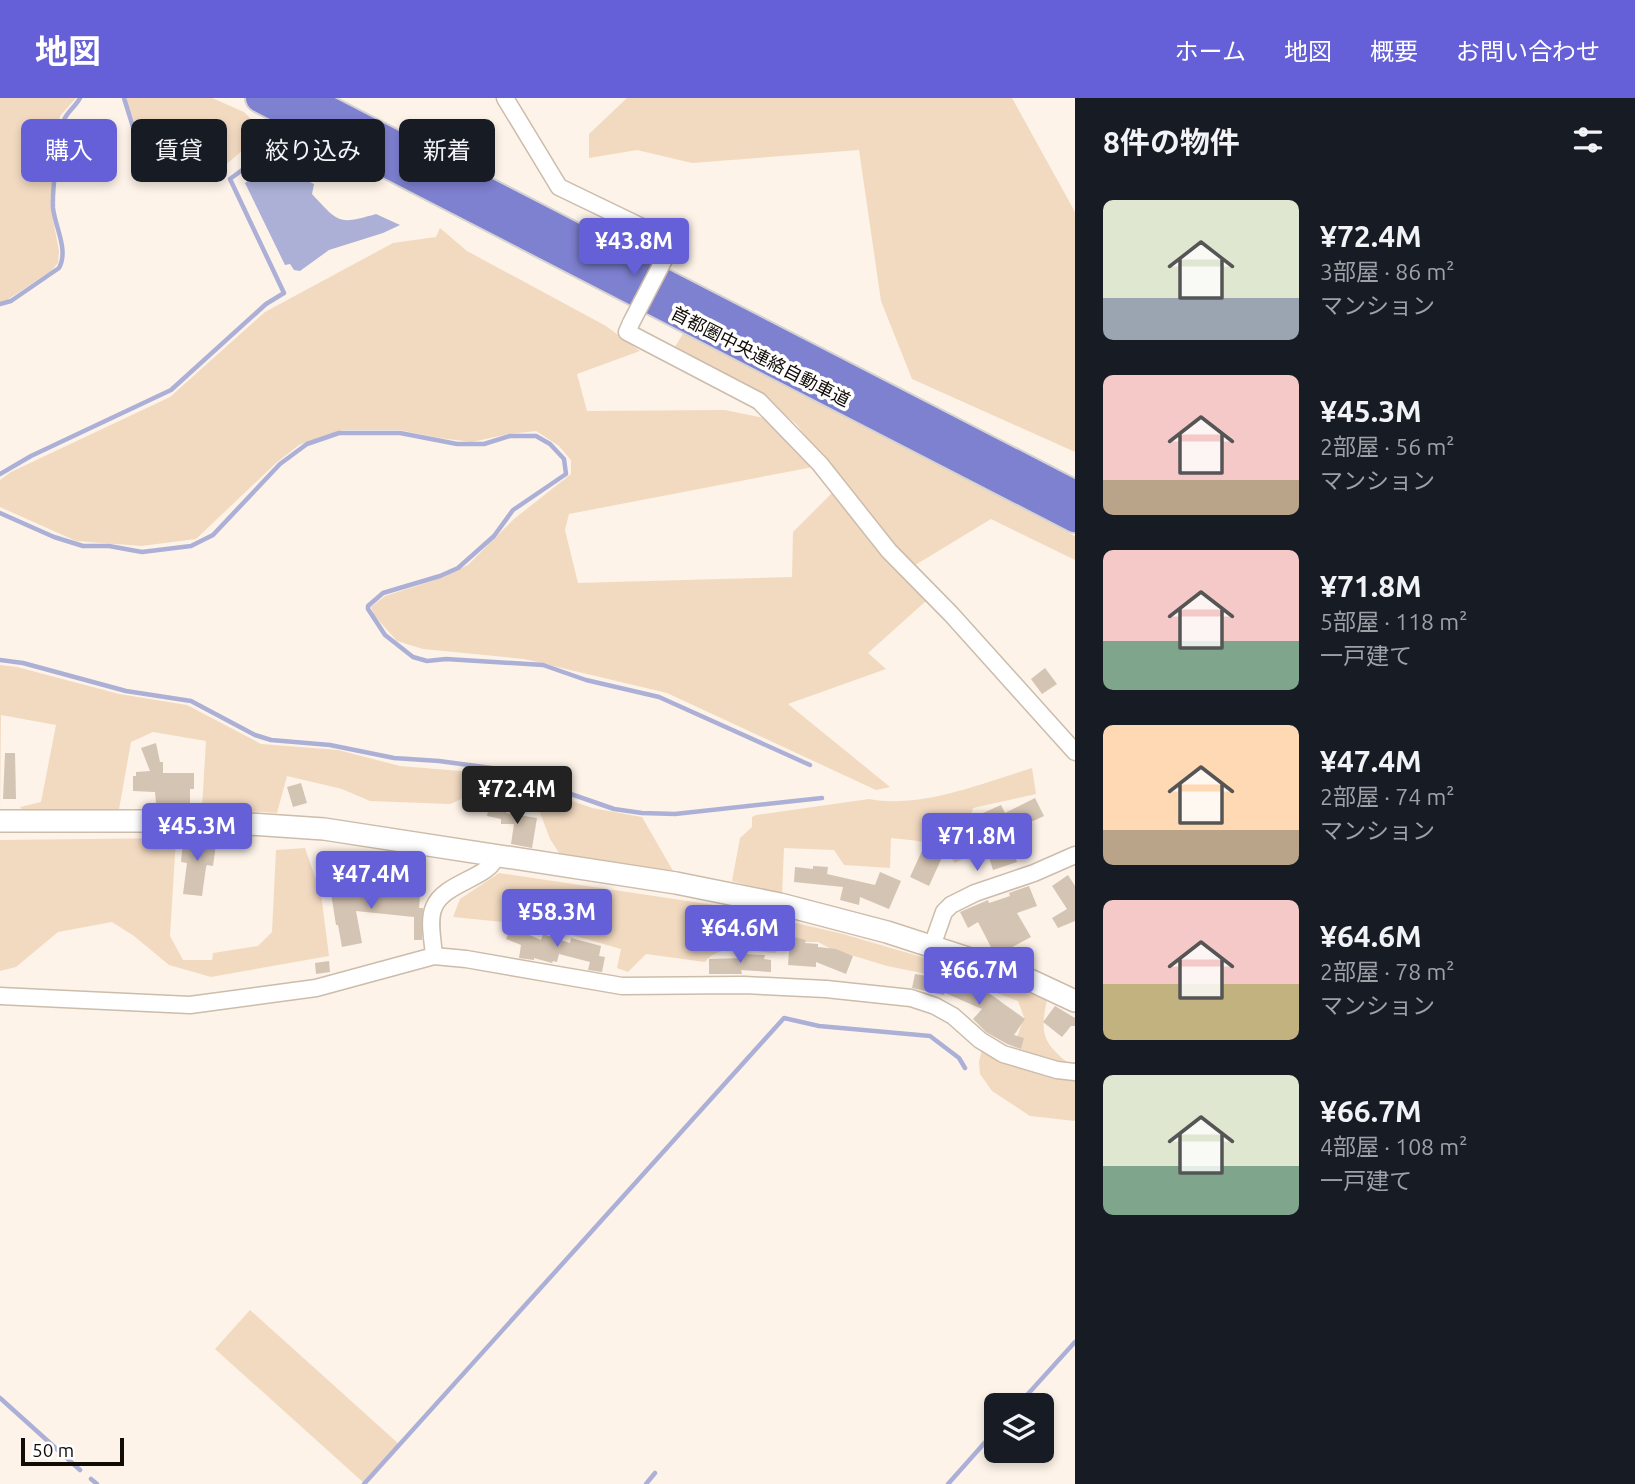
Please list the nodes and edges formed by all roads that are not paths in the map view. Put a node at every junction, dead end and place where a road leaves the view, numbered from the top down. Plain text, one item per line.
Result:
1 (260, 98) edge
2 (304, 98) edge
3 (505, 98) edge
4 (1075, 495) edge
5 (1075, 518) edge
6 (1075, 751) edge
7 (0, 821) edge
8 (1075, 855) edge
9 (496, 856) junction
10 (932, 946) junction
11 (434, 956) junction
12 (0, 996) edge
13 (1075, 1001) edge
14 (1075, 1072) edge

1 - 5 highway, 首都圏中央連絡自動車道
2 - 4 highway, 首都圏中央連絡自動車道
3 - 6 street, bridge
7 - 9 street
8 - 10 street
9 - 10 street
9 - 11 street
10 - 13 street
11 - 12 street
11 - 14 street

